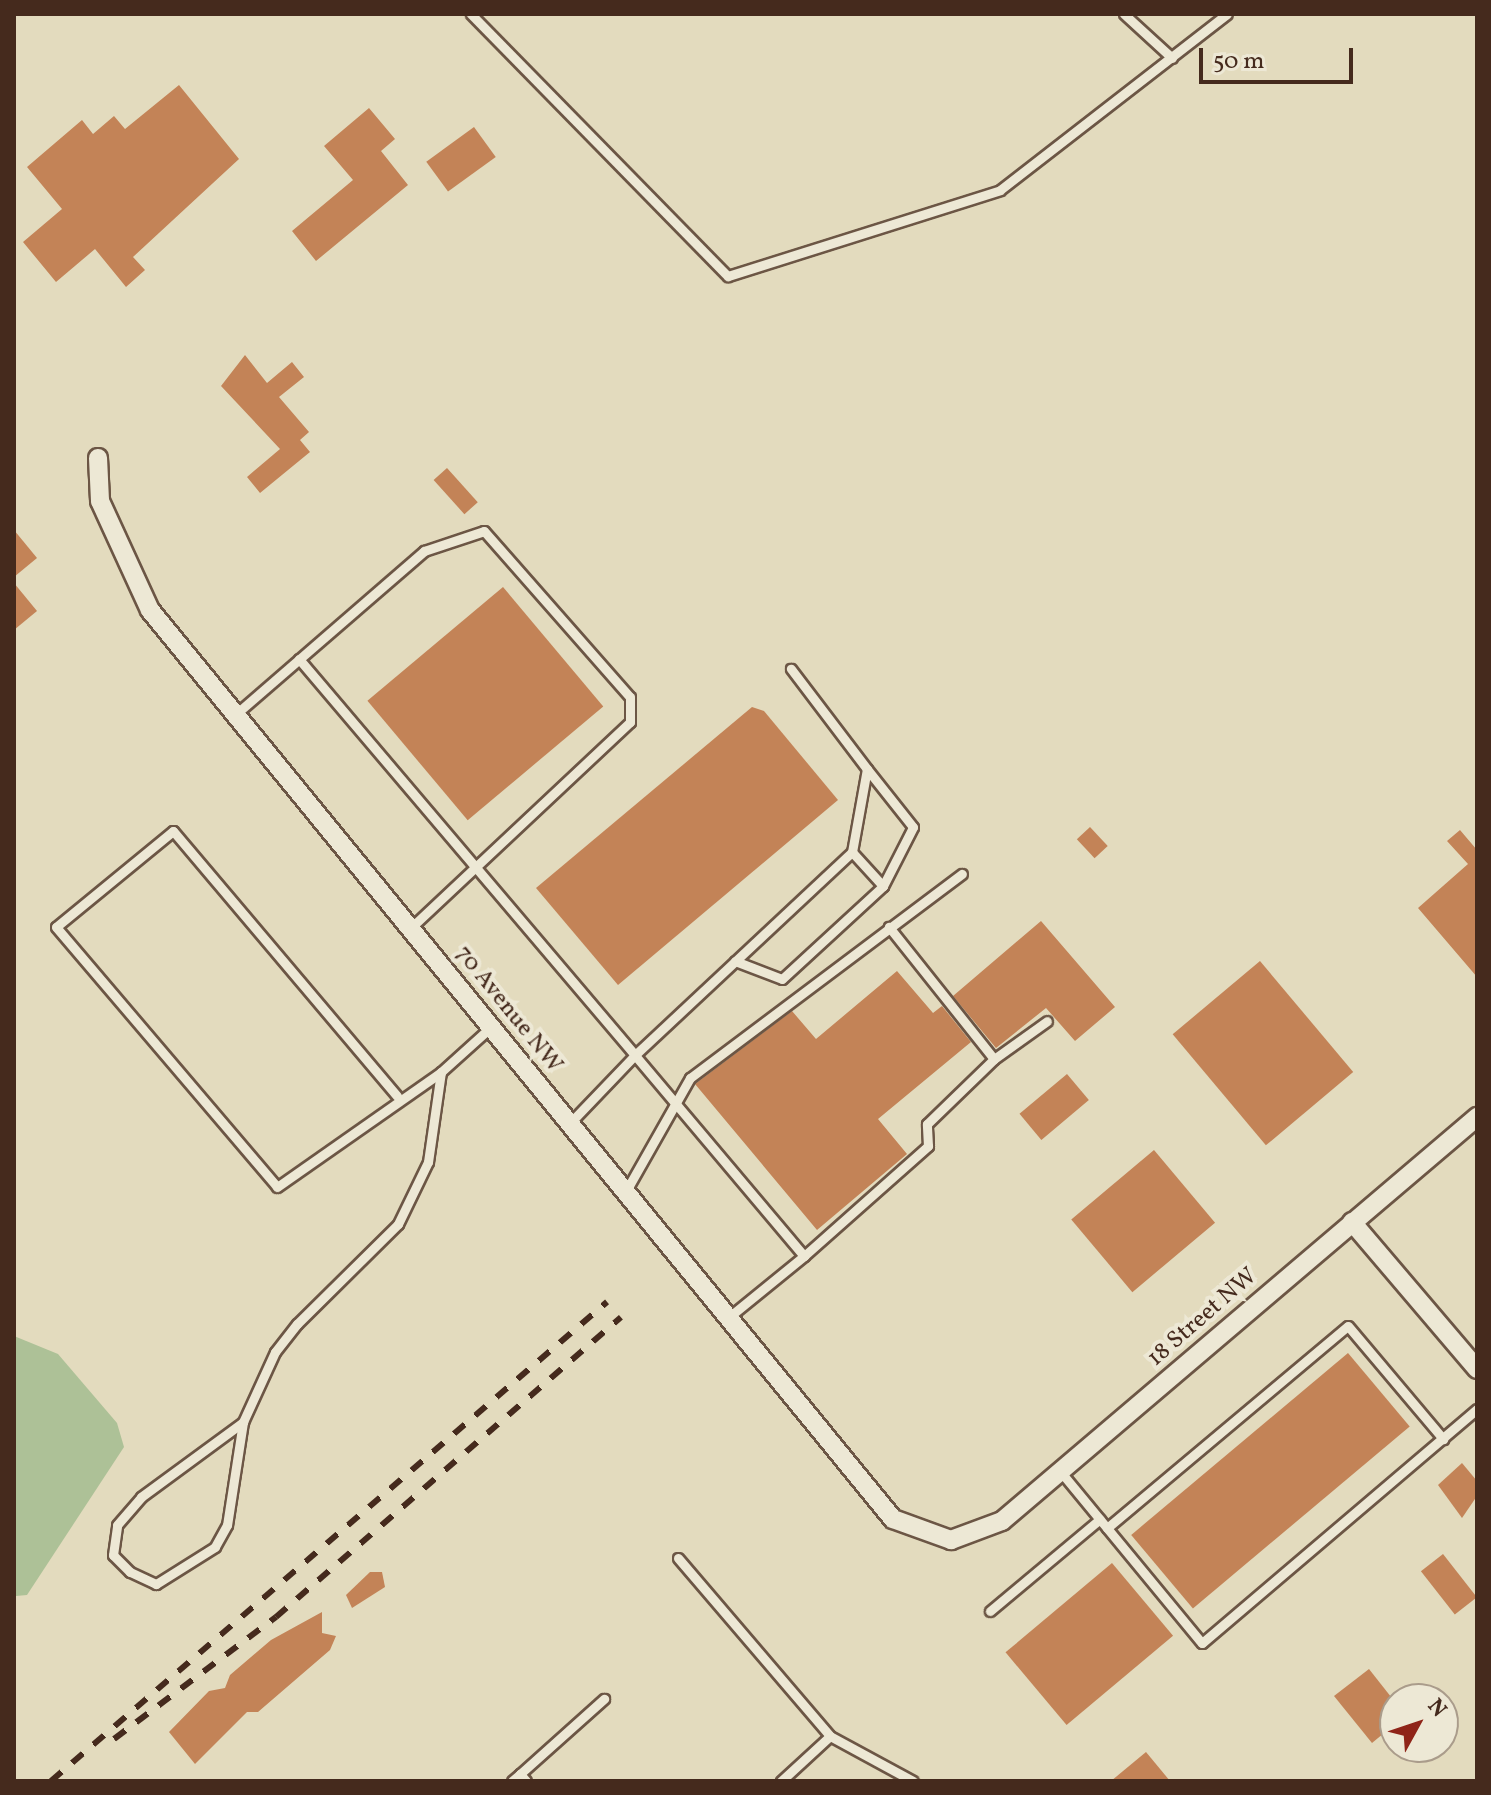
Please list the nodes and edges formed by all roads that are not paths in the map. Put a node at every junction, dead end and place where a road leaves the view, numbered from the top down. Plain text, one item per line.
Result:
1 (471, 14) edge
2 (1124, 14) edge
3 (1227, 14) edge
4 (1172, 58) junction
5 (98, 458) dead end
6 (299, 659) junction
7 (791, 669) dead end
8 (236, 714) junction
9 (867, 769) junction
10 (852, 852) junction
11 (475, 868) junction
12 (962, 874) dead end
13 (883, 886) junction
14 (889, 927) junction
15 (411, 928) junction
16 (735, 961) junction
17 (1047, 1021) dead end
18 (491, 1027) junction
19 (635, 1055) junction
20 (994, 1059) junction
21 (441, 1072) junction
22 (397, 1096) junction
23 (675, 1110) junction
24 (1477, 1117) edge
25 (570, 1123) junction
26 (626, 1191) junction
27 (1352, 1222) junction
28 (804, 1256) junction
29 (729, 1317) junction
30 (1477, 1369) edge
31 (1477, 1409) edge
32 (243, 1422) junction
33 (1443, 1439) junction
34 (1060, 1471) junction
35 (1100, 1519) junction
36 (1107, 1528) junction
37 (951, 1540) joint
38 (678, 1558) dead end
39 (990, 1611) dead end
40 (604, 1699) dead end
41 (830, 1736) junction
42 (520, 1779) edge
43 (781, 1781) edge
44 (913, 1781) edge

1 - 4 lane
2 - 4 lane
3 - 4 lane
5 - 8 street, 70 Avenue NW
6 - 8 lane
6 - 11 lane
6 - 11 lane
7 - 9 lane
8 - 15 street, 70 Avenue NW
9 - 10 lane
9 - 13 lane
10 - 13 lane
10 - 16 lane
11 - 15 lane
11 - 19 lane
12 - 14 lane
13 - 16 lane
14 - 20 lane
14 - 23 lane
15 - 18 street, 70 Avenue NW
16 - 19 lane
17 - 20 lane
18 - 21 lane
18 - 25 street, 70 Avenue NW
19 - 23 lane
19 - 25 lane
20 - 28 lane
21 - 22 lane
21 - 32 lane
22 - 22 lane
23 - 26 lane
23 - 28 lane
24 - 27 street, 18 Street NW
25 - 26 street, 70 Avenue NW
26 - 29 street, 70 Avenue NW
27 - 30 street
27 - 34 street, 18 Street NW
28 - 29 lane
29 - 37 street, 70 Avenue NW
31 - 33 lane
32 - 32 lane
33 - 36 lane
33 - 36 lane
34 - 35 lane
34 - 37 street, 18 Street NW
35 - 36 lane
35 - 39 lane
38 - 41 lane
40 - 42 lane
41 - 43 lane
41 - 44 lane

